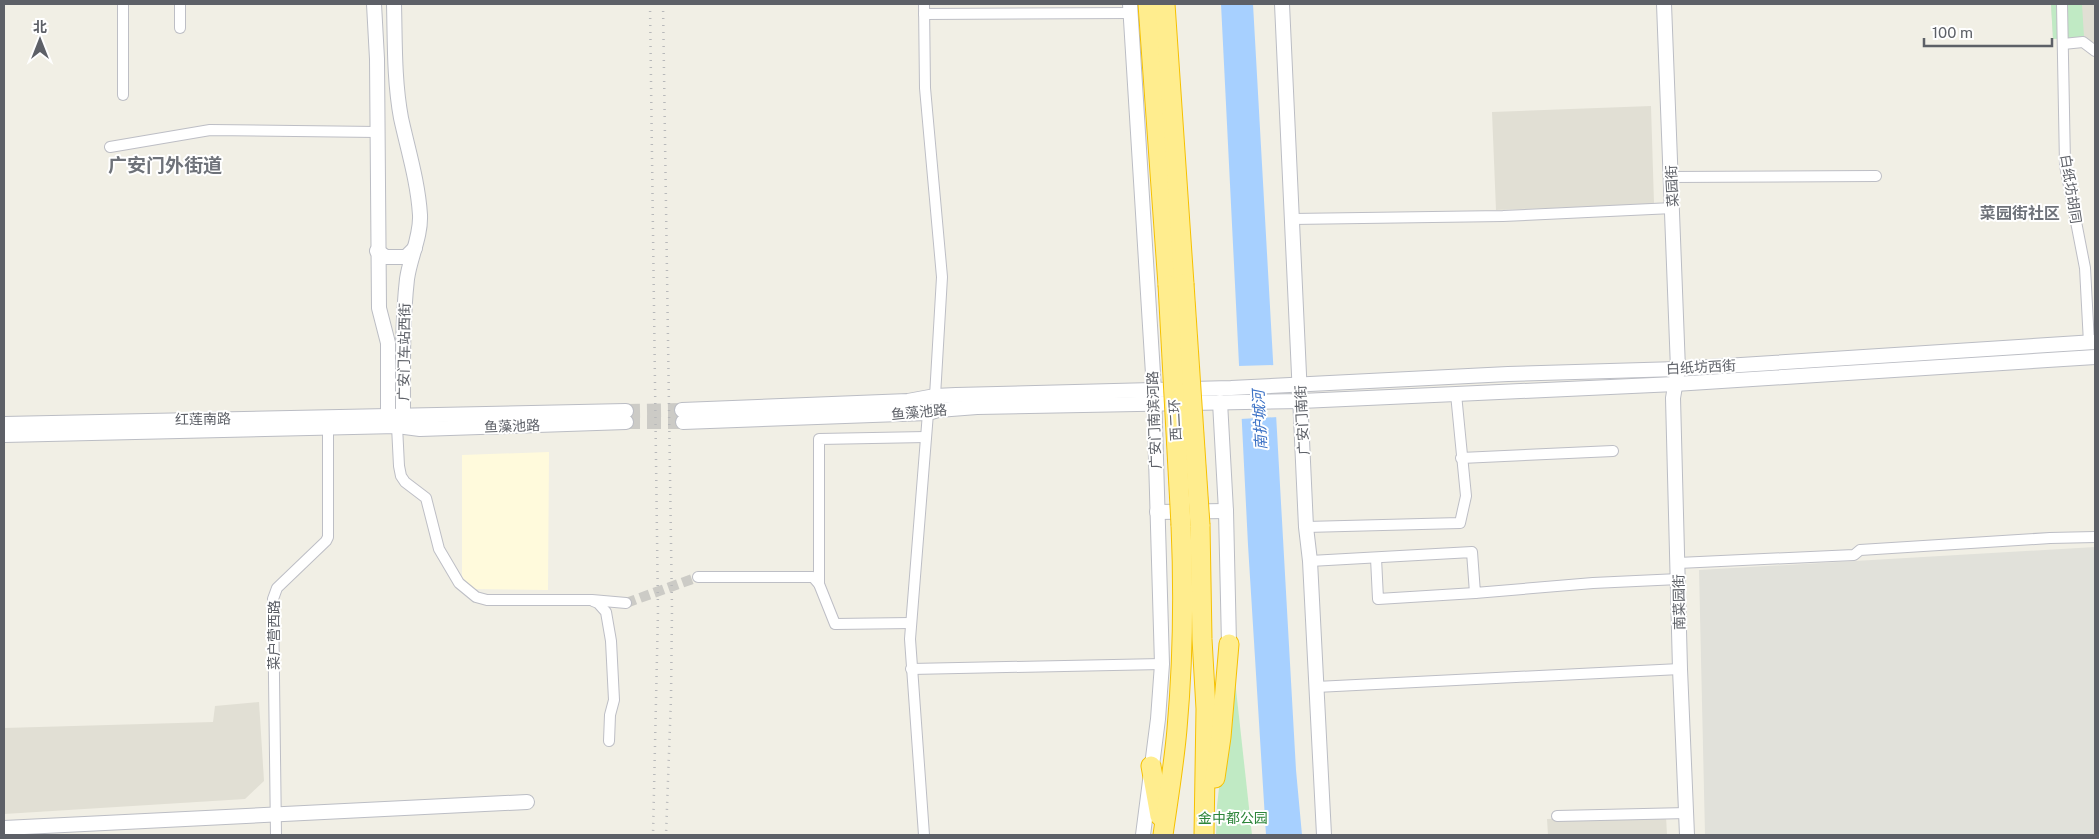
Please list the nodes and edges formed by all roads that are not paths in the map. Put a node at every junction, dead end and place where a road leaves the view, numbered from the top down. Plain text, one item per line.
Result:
1 (123, 4) edge
2 (180, 4) edge
3 (374, 4) edge
4 (394, 4) edge
5 (1148, 4) edge
6 (1165, 4) edge
7 (1282, 4) edge
8 (1288, 4) edge
9 (1664, 4) edge
10 (2062, 4) edge
11 (1131, 8) edge
12 (924, 9) edge
13 (180, 28) dead end
14 (2063, 44) junction
15 (2095, 51) edge
16 (395, 58) junction
17 (377, 59) junction
18 (123, 95) dead end
19 (377, 132) junction
20 (110, 147) dead end
21 (1876, 176) dead end
22 (1671, 177) junction
23 (1673, 208) junction
24 (1296, 219) junction
25 (415, 248) junction
26 (377, 251) junction
27 (1176, 285) junction
28 (2092, 342) edge
29 (2095, 357) edge
30 (1678, 369) junction
31 (1298, 384) junction
32 (1675, 384) junction
33 (1456, 394) junction
34 (935, 396) junction
35 (1154, 397) junction
36 (1228, 397) junction
37 (1299, 401) junction
38 (928, 413) junction
39 (626, 417) tunnel mouth
40 (396, 419) junction
41 (4, 424) edge
42 (328, 427) junction
43 (4, 435) edge
44 (926, 437) junction
45 (1613, 451) dead end
46 (1461, 458) junction
47 (1226, 511) junction
48 (1157, 512) junction
49 (1190, 525) junction
50 (1310, 526) junction
51 (2095, 537) edge
52 (1376, 558) junction
53 (1313, 561) junction
54 (1678, 564) junction
55 (698, 577) tunnel mouth
56 (1678, 579) junction
57 (818, 584) junction
58 (1475, 593) junction
59 (592, 600) junction
60 (626, 603) tunnel mouth
61 (911, 623) junction
62 (1229, 644) joint
63 (1162, 664) junction
64 (912, 669) junction
65 (1680, 670) junction
66 (1319, 687) junction
67 (609, 742) dead end
68 (1151, 766) junction
69 (528, 802) dead end
70 (276, 813) junction
71 (1686, 813) junction
72 (1557, 816) dead end
73 (4, 828) edge
74 (276, 835) edge
75 (924, 835) edge
76 (1143, 835) edge
77 (1163, 835) edge
78 (1204, 835) edge
79 (1324, 835) edge
80 (1330, 835) edge
81 (1687, 835) edge

1 - 18 street
2 - 13 street
3 - 17 street, 广安门车站西街
4 - 16 street, 广安门车站西街
5 - 27 highway, 西二环
6 - 27 highway, 西二环
7 - 24 street, 广安门南街
8 - 24 street, 广安门南街
9 - 22 street, 菜园街
10 - 14 street, 白纸坊胡同
11 - 12 street
11 - 35 street, 广安门南滨河路
12 - 34 street
14 - 15 street
14 - 28 street, 白纸坊胡同
16 - 17 street
16 - 25 street, 广安门车站西街
17 - 19 street, 广安门车站西街
19 - 20 street
19 - 26 street, 广安门车站西街
21 - 22 street
22 - 23 street, 菜园街
23 - 24 street
23 - 30 street, 菜园街
24 - 31 street, 广安门南街
25 - 26 street
25 - 40 street, 广安门车站西街
26 - 40 street, 广安门车站西街
27 - 49 highway, 西二环, bridge
28 - 30 street, 白纸坊西街
29 - 32 street, 白纸坊西街
30 - 31 street, 白纸坊西街
30 - 32 street, 南菜园街
31 - 36 street, 白纸坊西街
31 - 37 street, 广安门南街
32 - 33 street, 白纸坊西街
32 - 54 street, 南菜园街
33 - 37 street, 白纸坊西街
33 - 46 street
34 - 35 street, 鱼藻池路
34 - 38 street, 鱼藻池路
35 - 36 street
35 - 38 street, 鱼藻池路
35 - 48 street, 广安门南滨河路
36 - 37 street, 白纸坊西街
36 - 47 street
37 - 50 street, 广安门南街
38 - 44 street
39 - 40 street, 鱼藻池路
40 - 41 street, 红莲南路
40 - 42 street, 红莲南路
40 - 59 street
42 - 43 street, 红莲南路
42 - 70 street, 菜户营西路
44 - 57 street
44 - 61 street
45 - 46 street
46 - 50 street
47 - 48 street
47 - 62 street
48 - 63 street, 广安门南滨河路
49 - 77 highway, 西二环
49 - 78 highway, 西二环
50 - 53 street, 广安门南街
51 - 54 street
52 - 53 street
52 - 58 street
52 - 58 street
53 - 66 street, 广安门南街
54 - 56 street, 南菜园街
55 - 57 street
56 - 58 street
56 - 65 street, 南菜园街
57 - 61 street
59 - 60 street
59 - 67 street
61 - 64 street
62 - 78 highway
63 - 64 street
63 - 68 street, 广安门南滨河路
64 - 75 street
65 - 66 street
65 - 71 street, 南菜园街
66 - 79 street, 广安门南街
66 - 80 street, 广安门南街
68 - 76 street, 广安门南滨河路
68 - 77 highway
69 - 70 street
70 - 73 street
70 - 74 street, 菜户营西路
71 - 72 street
71 - 81 street, 南菜园街

